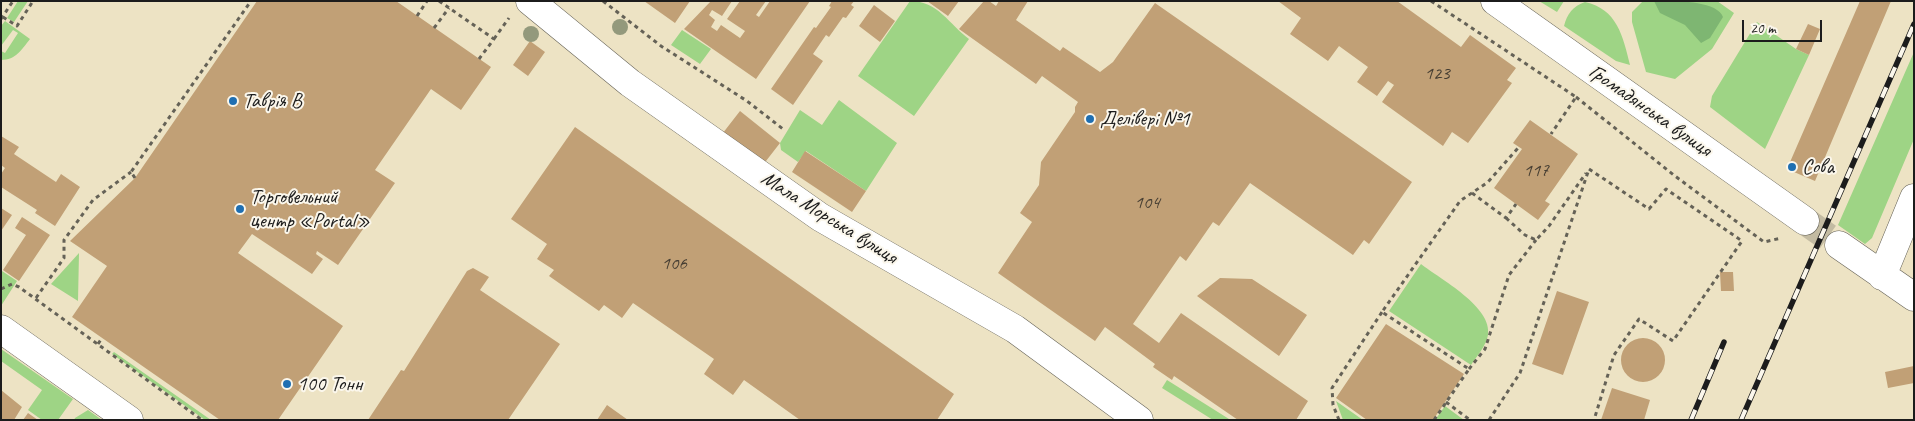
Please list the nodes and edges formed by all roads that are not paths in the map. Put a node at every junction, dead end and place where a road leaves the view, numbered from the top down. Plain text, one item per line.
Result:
1 (530, 1) edge
2 (1495, 1) edge
3 (1914, 198) edge
4 (1804, 221) tunnel mouth
5 (1839, 245) tunnel mouth
6 (1882, 276) junction
7 (1914, 297) edge
8 (1, 329) edge
9 (129, 420) edge
10 (1139, 420) edge

1 - 10 street, Мала Морська вулиця
2 - 4 street, Громадянська вулиця
3 - 6 street
5 - 6 street
6 - 7 street
8 - 9 street

